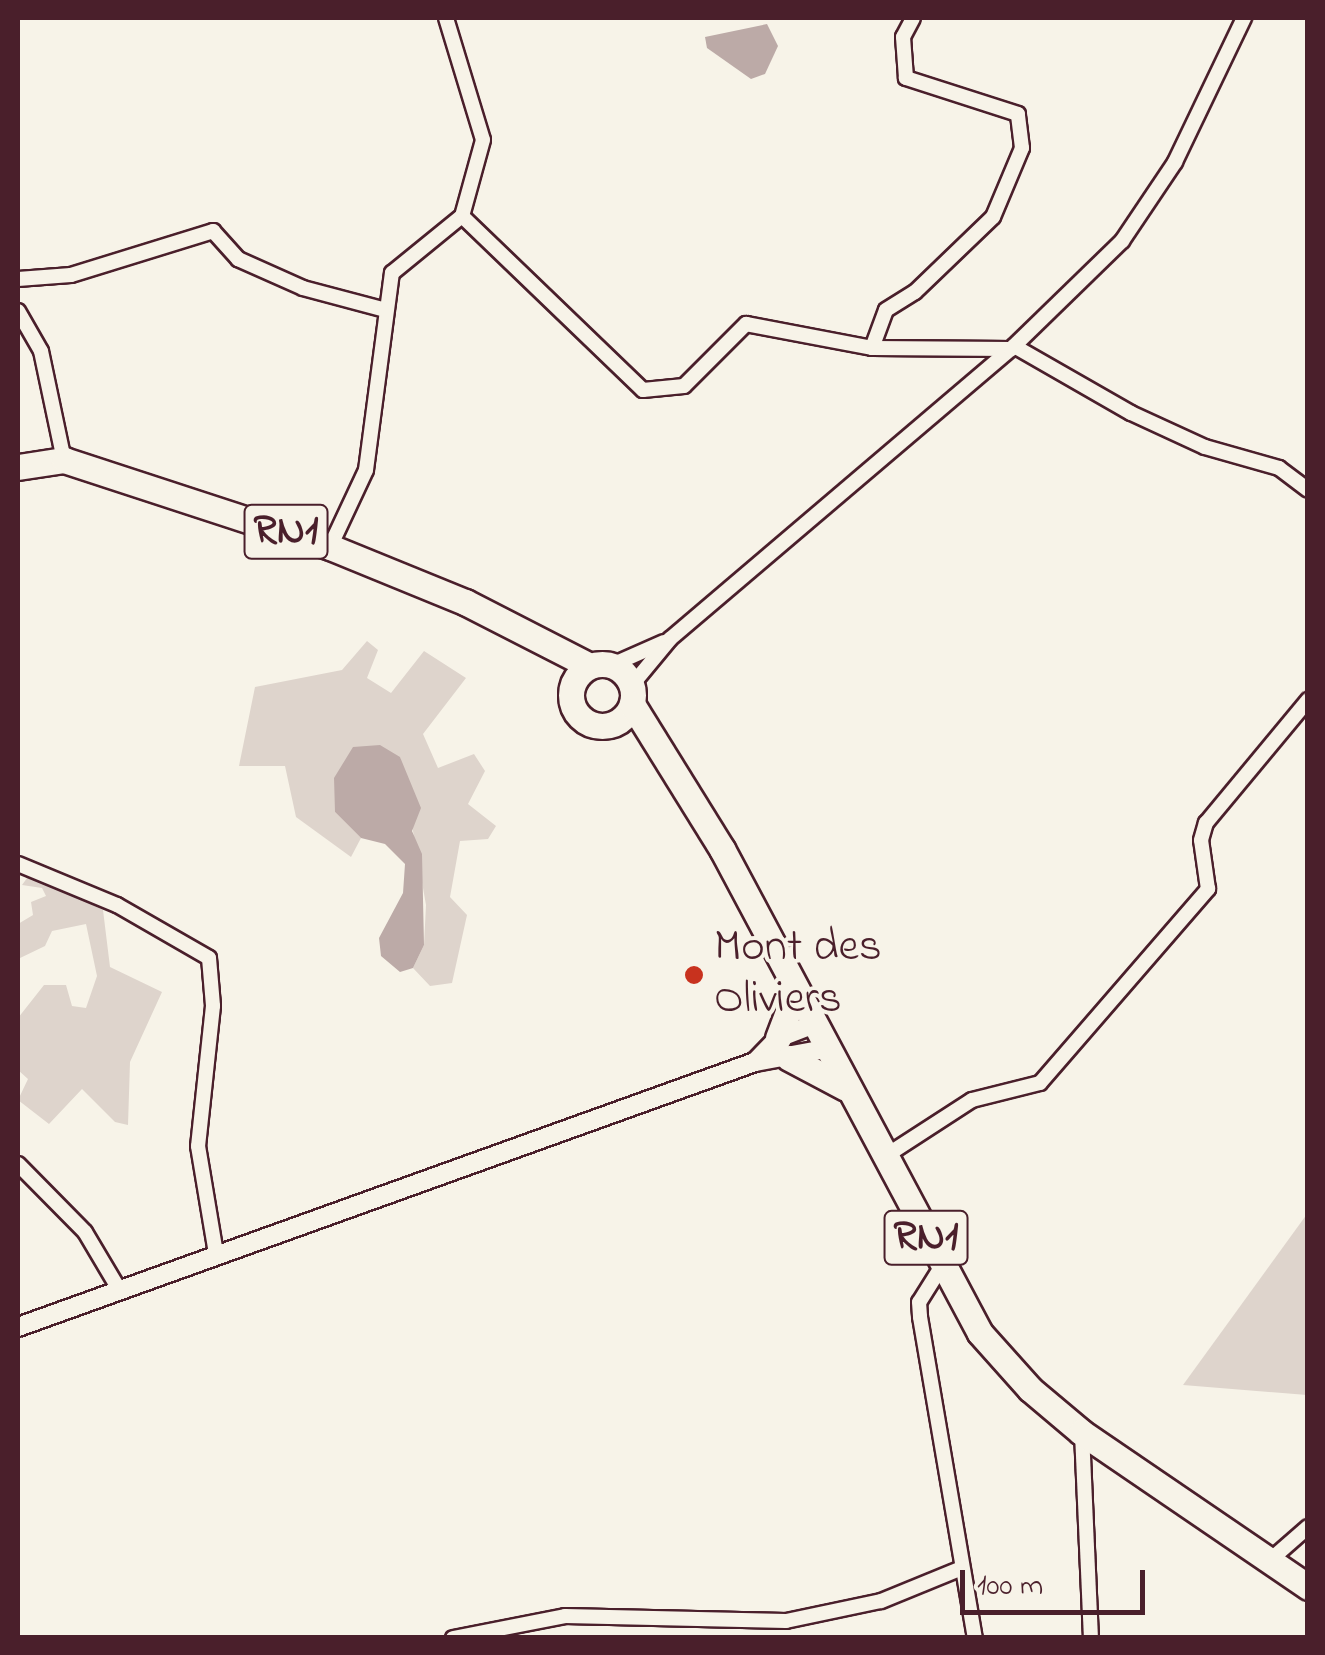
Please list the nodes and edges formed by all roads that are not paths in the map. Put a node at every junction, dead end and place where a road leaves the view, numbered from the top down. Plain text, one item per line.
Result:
1 (446, 18) edge
2 (913, 18) edge
3 (1244, 18) edge
4 (462, 216) junction
5 (18, 279) edge
6 (382, 309) junction
7 (18, 311) edge
8 (1012, 347) junction
9 (872, 348) junction
10 (64, 460) junction
11 (18, 466) edge
12 (1308, 490) edge
13 (330, 547) junction
14 (670, 639) junction
15 (592, 672) junction
16 (632, 694) junction
17 (1308, 700) edge
18 (613, 724) junction
19 (675, 777) junction
20 (18, 864) edge
21 (795, 993) junction
22 (812, 1025) junction
23 (783, 1048) junction
24 (825, 1049) junction
25 (847, 1089) junction
26 (884, 1157) junction
27 (18, 1164) edge
28 (216, 1253) junction
29 (940, 1268) junction
30 (120, 1291) junction
31 (18, 1327) edge
32 (1082, 1432) junction
33 (1308, 1527) edge
34 (1267, 1562) junction
35 (962, 1568) junction
36 (1308, 1587) edge
37 (654, 1619) junction
38 (453, 1638) edge
39 (654, 1638) edge
40 (975, 1638) edge
41 (1091, 1638) edge

1 - 4 street
2 - 9 street
3 - 8 street
4 - 6 street
4 - 9 street
5 - 6 street
6 - 13 street
7 - 10 street
8 - 9 street
8 - 12 street
8 - 14 street
10 - 11 highway, RN1
10 - 13 highway, RN1
13 - 15 highway, RN1
14 - 15 street
14 - 16 street
15 - 16 highway
15 - 18 highway
16 - 18 highway
16 - 19 highway, RN1
17 - 26 street
18 - 19 highway, RN1
19 - 21 highway, RN1
20 - 28 street
21 - 22 highway, RN1
21 - 23 highway
22 - 23 street
22 - 24 highway, RN1
23 - 24 street
23 - 25 highway
23 - 28 street
24 - 25 highway, RN1
25 - 26 highway, RN1
26 - 29 highway, RN1
27 - 30 street
28 - 30 street
29 - 32 highway, RN1
29 - 35 street
30 - 31 street
32 - 34 highway, RN1
32 - 41 street
33 - 34 street
34 - 36 highway, RN1
35 - 37 street
35 - 40 street
37 - 38 street
37 - 39 street

